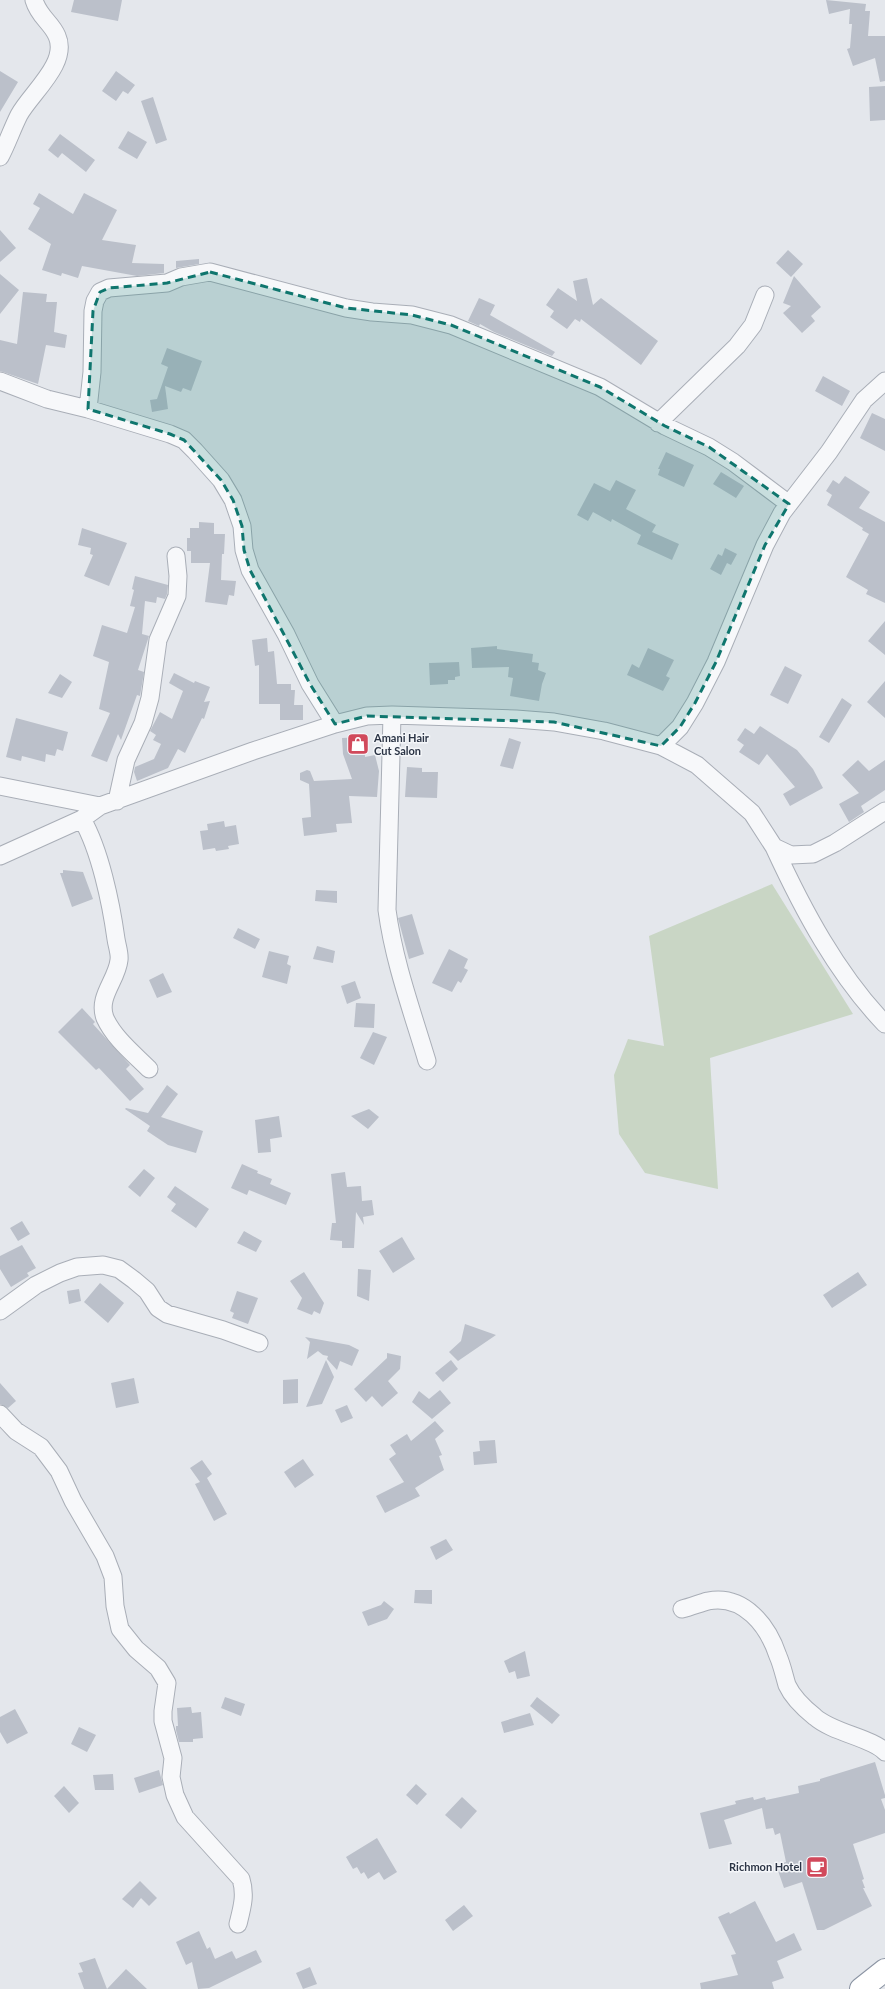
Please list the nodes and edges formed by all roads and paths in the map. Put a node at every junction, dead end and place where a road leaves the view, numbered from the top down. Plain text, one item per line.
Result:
1 (34, 0) edge
2 (1, 153) edge
3 (765, 295) dead end
4 (0, 381) edge
5 (885, 381) edge
6 (88, 409) junction
7 (658, 423) junction
8 (789, 504) junction
9 (176, 556) dead end
10 (392, 715) junction
11 (335, 724) junction
12 (661, 746) junction
13 (0, 786) edge
14 (117, 801) junction
15 (100, 806) junction
16 (885, 811) edge
17 (82, 820) junction
18 (774, 847) junction
19 (0, 856) edge
20 (885, 1024) edge
21 (427, 1061) dead end
22 (149, 1069) dead end
23 (0, 1311) edge
24 (259, 1343) dead end
25 (0, 1414) edge
26 (682, 1609) dead end
27 (885, 1752) edge
28 (238, 1924) dead end
29 (885, 1970) edge
30 (861, 1989) edge

1 - 2 street
3 - 7 street
4 - 6 street
5 - 8 street
6 - 7 street
6 - 11 street
7 - 8 street
8 - 12 street
9 - 14 street
10 - 11 street
10 - 12 street
10 - 21 street
11 - 14 street
12 - 18 street
13 - 15 street
14 - 15 street
15 - 17 street
16 - 18 street
17 - 19 street
17 - 22 street
18 - 20 street
23 - 24 street
25 - 28 street
26 - 27 street
29 - 30 highway

